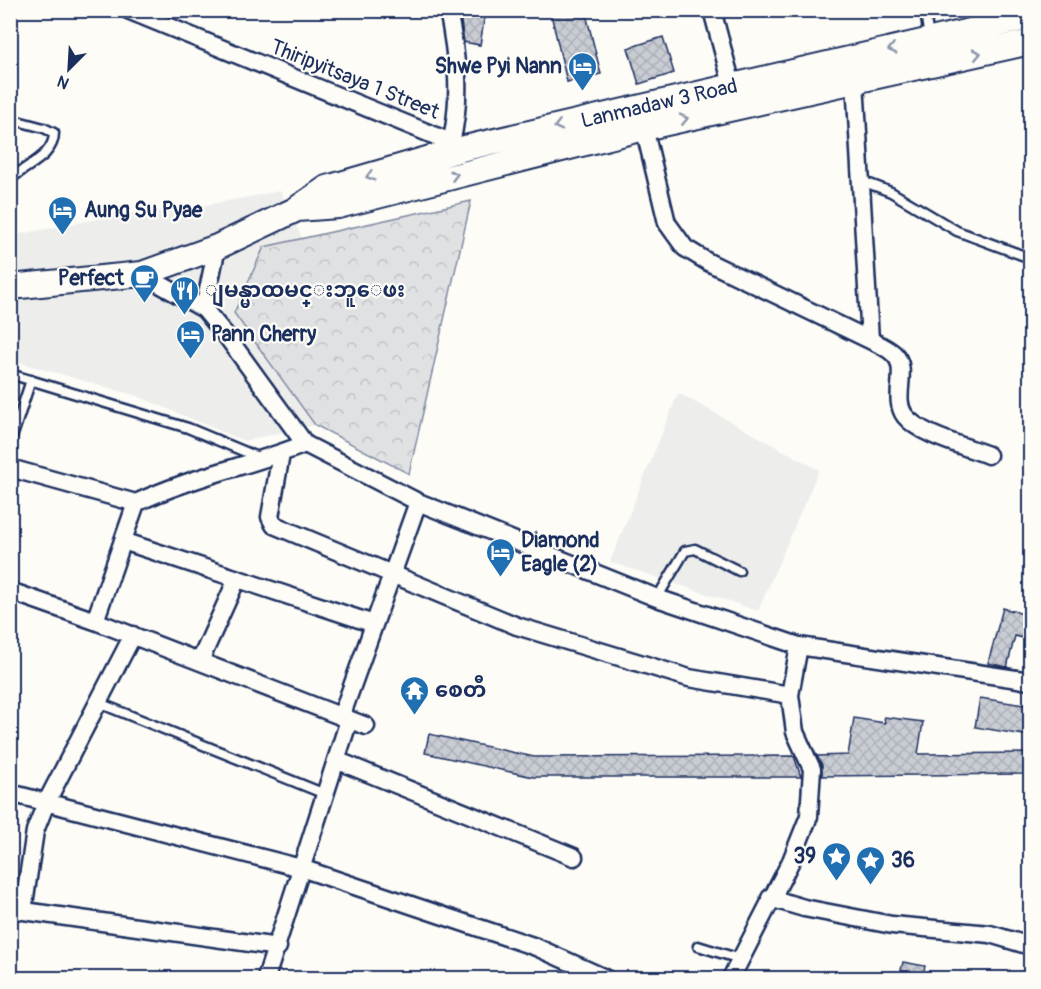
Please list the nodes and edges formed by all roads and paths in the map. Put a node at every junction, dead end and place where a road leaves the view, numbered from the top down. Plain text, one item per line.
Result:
1 (448, 10) edge
2 (712, 10) edge
3 (925, 10) edge
4 (132, 11) edge
5 (1030, 17) edge
6 (929, 40) junction
7 (1030, 42) edge
8 (855, 81) junction
9 (735, 96) junction
10 (641, 117) junction
11 (10, 119) edge
12 (458, 146) junction
13 (10, 180) edge
14 (862, 182) junction
15 (295, 210) junction
16 (217, 247) junction
17 (1030, 258) edge
18 (142, 274) junction
19 (10, 287) edge
20 (204, 309) junction
21 (870, 340) junction
22 (10, 374) edge
23 (30, 380) junction
24 (10, 444) edge
25 (305, 444) junction
26 (988, 455) dead end
27 (273, 457) junction
28 (10, 468) edge
29 (418, 502) junction
30 (136, 503) junction
31 (123, 541) junction
32 (739, 571) dead end
33 (392, 576) junction
34 (237, 579) junction
35 (10, 591) edge
36 (657, 597) junction
37 (95, 621) junction
38 (374, 624) junction
39 (133, 635) junction
40 (799, 646) junction
41 (200, 662) junction
42 (1030, 681) edge
43 (790, 695) junction
44 (99, 703) junction
45 (345, 718) junction
46 (366, 726) dead end
47 (336, 760) junction
48 (10, 793) edge
49 (325, 794) junction
50 (46, 803) junction
51 (574, 857) dead end
52 (301, 868) junction
53 (770, 898) junction
54 (17, 910) edge
55 (278, 946) junction
56 (698, 946) dead end
57 (1030, 946) edge
58 (740, 959) junction
59 (266, 978) edge
60 (605, 978) edge
61 (731, 978) edge

1 - 12 street
2 - 9 street
3 - 6 lane
4 - 12 street, Thiripyitsaya 1 Street
5 - 6 main road, Lanmadaw 3 Road
6 -> 9 main road, Lanmadaw 3 Road
8 -> 7 main road, Lanmadaw 3 Road
8 - 9 main road, Lanmadaw 3 Road
8 - 14 street
9 - 10 main road, Lanmadaw 3 Road
10 -> 12 main road, Lanmadaw 3 Road
15 -> 10 main road, Lanmadaw 3 Road
10 - 21 street
11 - 13 lane
12 -> 15 main road, Lanmadaw 3 Road
14 - 17 lane
14 - 21 street
15 - 16 main road, Lanmadaw 3 Road
16 - 18 main road, Lanmadaw 3 Road
16 - 20 street
18 - 19 main road, Lanmadaw 3 Road
18 - 20 street
20 - 25 street
21 - 26 street
22 - 23 lane
23 - 24 lane
23 - 27 lane
25 - 27 street
25 - 29 street
27 - 30 street
27 - 33 street
28 - 30 street
29 - 33 street
29 - 36 street
30 - 31 street
31 - 34 street
31 - 37 street
32 - 36 lane
33 - 38 street
33 - 43 street
34 - 38 street
34 - 41 street
35 - 37 street
36 - 40 street
37 - 39 street
38 - 45 street
39 - 41 street
39 - 44 street
40 - 42 street
40 - 43 street
41 - 45 street
43 - 53 street
44 - 49 lane
44 - 50 street
45 - 46 street
45 - 47 street
47 - 49 street
47 - 51 street
48 - 50 street
49 - 52 street
50 - 52 street
50 - 54 street
52 - 55 street
52 - 60 street
53 - 57 street
53 - 58 street
54 - 55 street
55 - 59 street
56 - 58 lane
58 - 61 street

